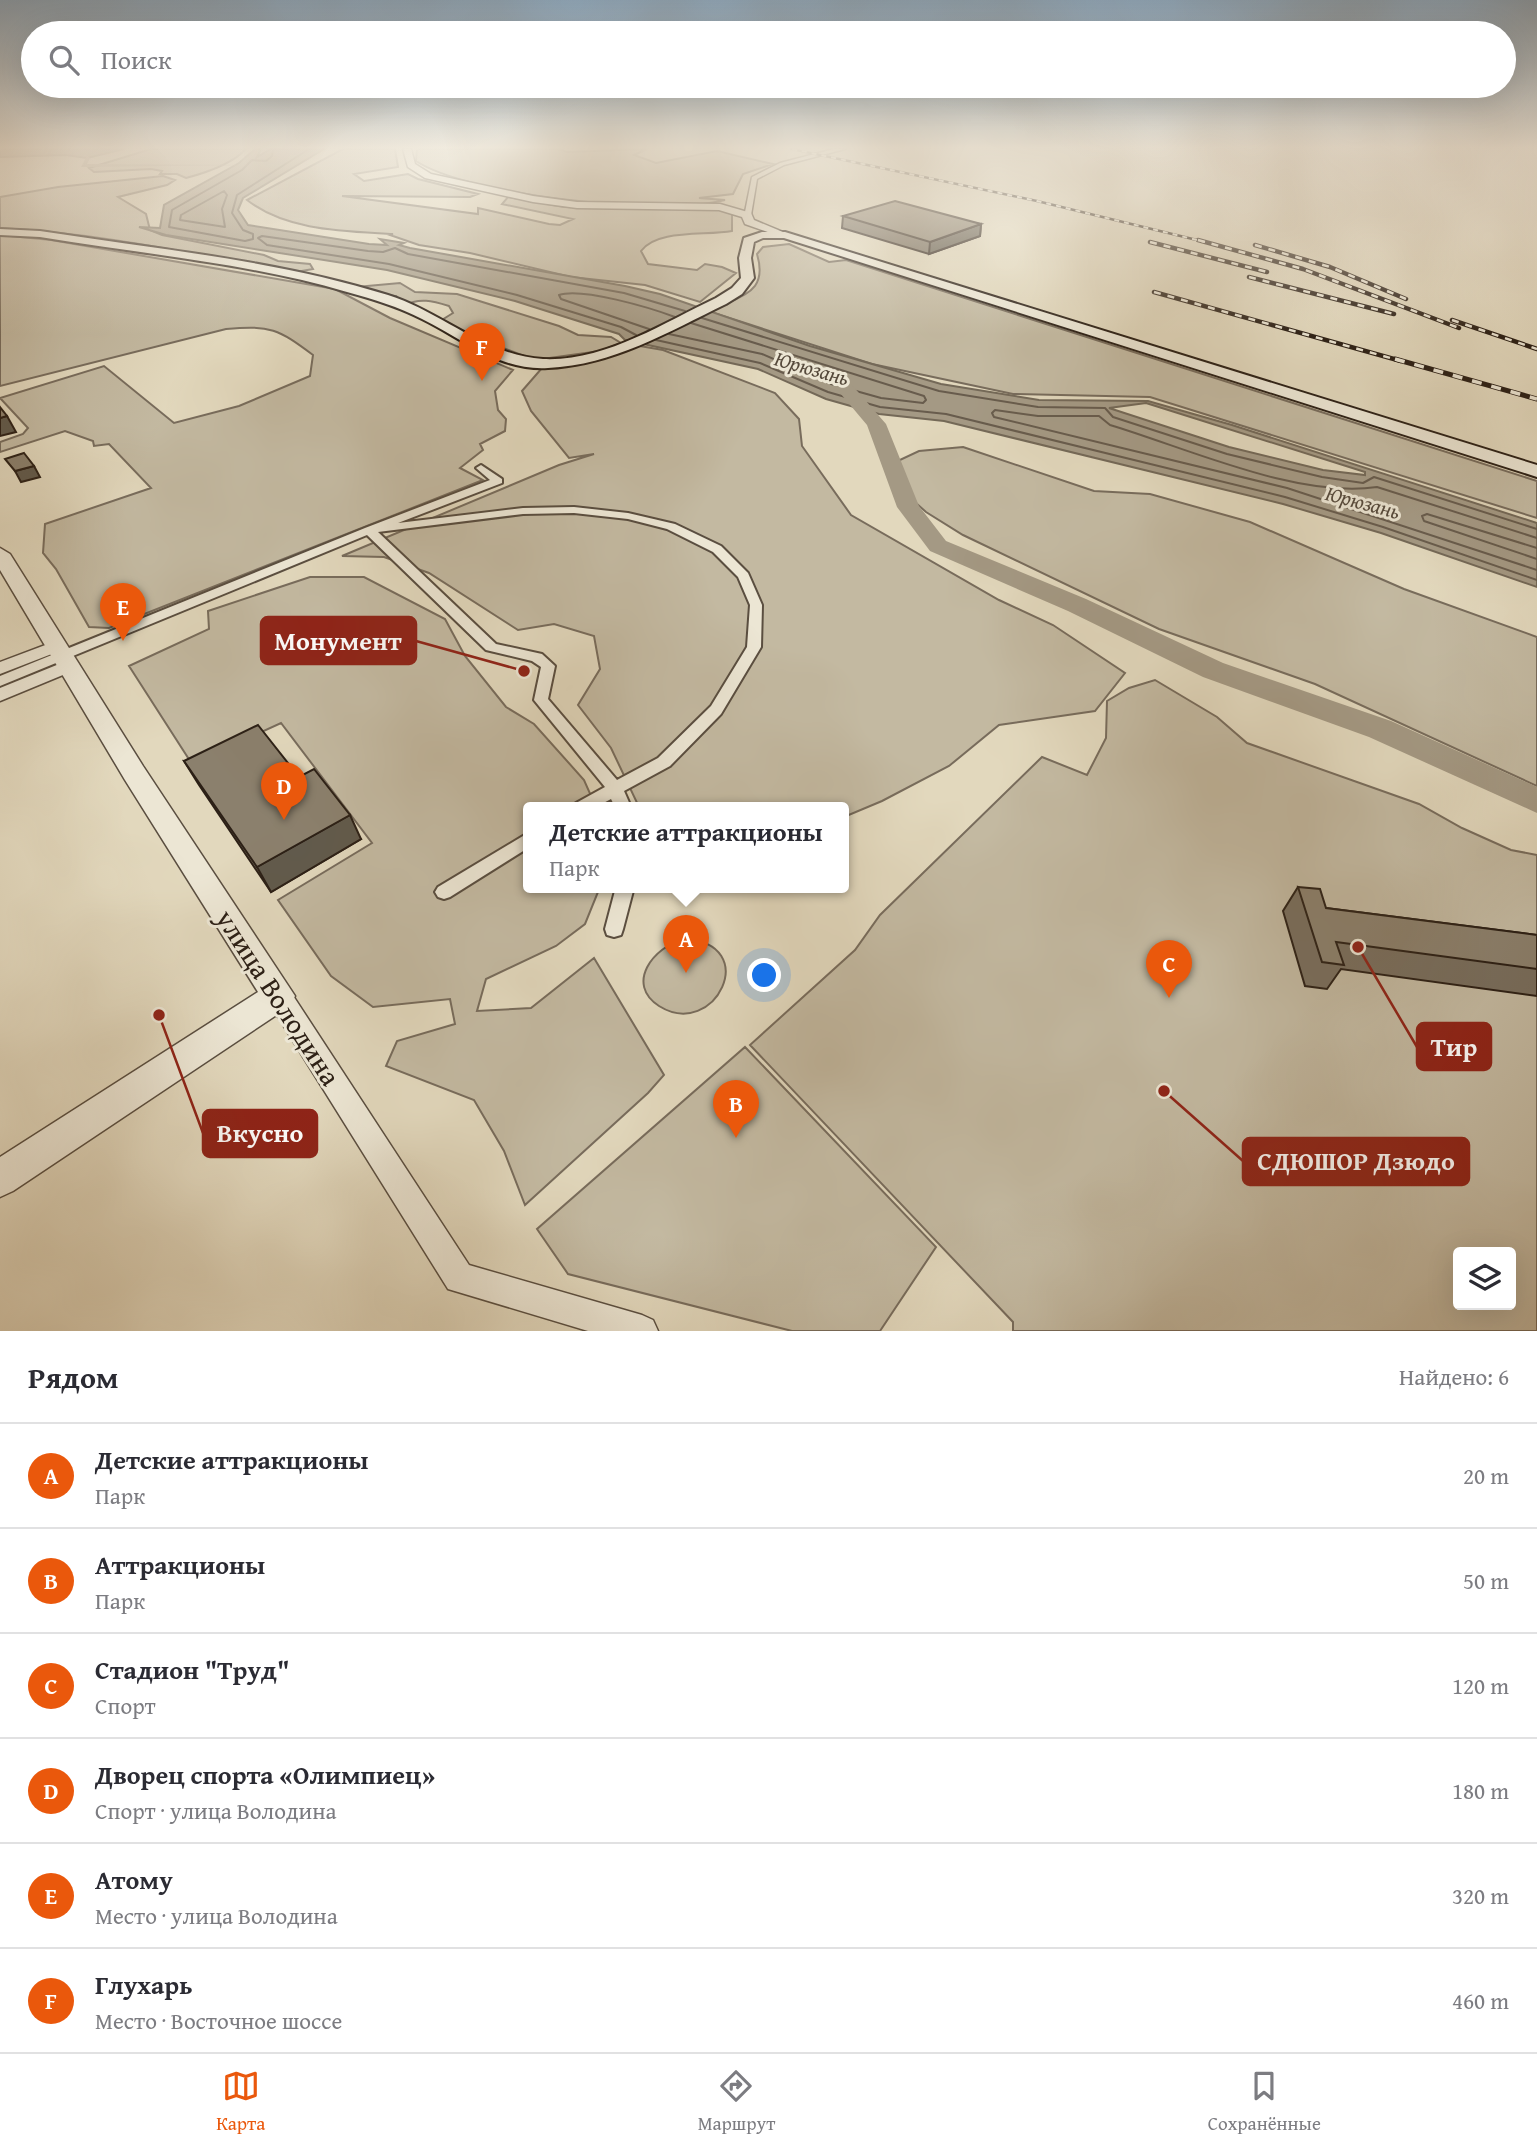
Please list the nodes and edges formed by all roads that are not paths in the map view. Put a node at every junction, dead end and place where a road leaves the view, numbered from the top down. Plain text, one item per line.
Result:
1 (730, 211) edge
2 (749, 211) edge
3 (748, 219) junction
4 (0, 232) edge
5 (785, 235) junction
6 (748, 240) junction
7 (481, 468) dead end
8 (1537, 471) edge
9 (369, 530) junction
10 (0, 554) edge
11 (62, 656) junction
12 (0, 668) edge
13 (0, 681) edge
14 (0, 695) edge
15 (614, 787) junction
16 (590, 802) edge
17 (621, 802) edge
18 (523, 842) edge
19 (444, 892) dead end
20 (623, 893) edge
21 (614, 929) dead end
22 (279, 996) junction
23 (0, 1178) edge
24 (642, 1331) edge

1 - 3 street
2 - 3 street
3 - 5 street
3 - 6 street
4 - 6 main road
5 - 6 main road
5 - 8 main road
7 - 9 street
9 - 11 street
9 - 15 street
9 - 15 street
10 - 11 street, улица Володина
11 - 12 street
11 - 13 street
11 - 14 street
11 - 22 street, улица Володина
15 - 16 street
15 - 17 street
18 - 19 street
20 - 21 street
22 - 23 street
22 - 24 street, улица Володина

